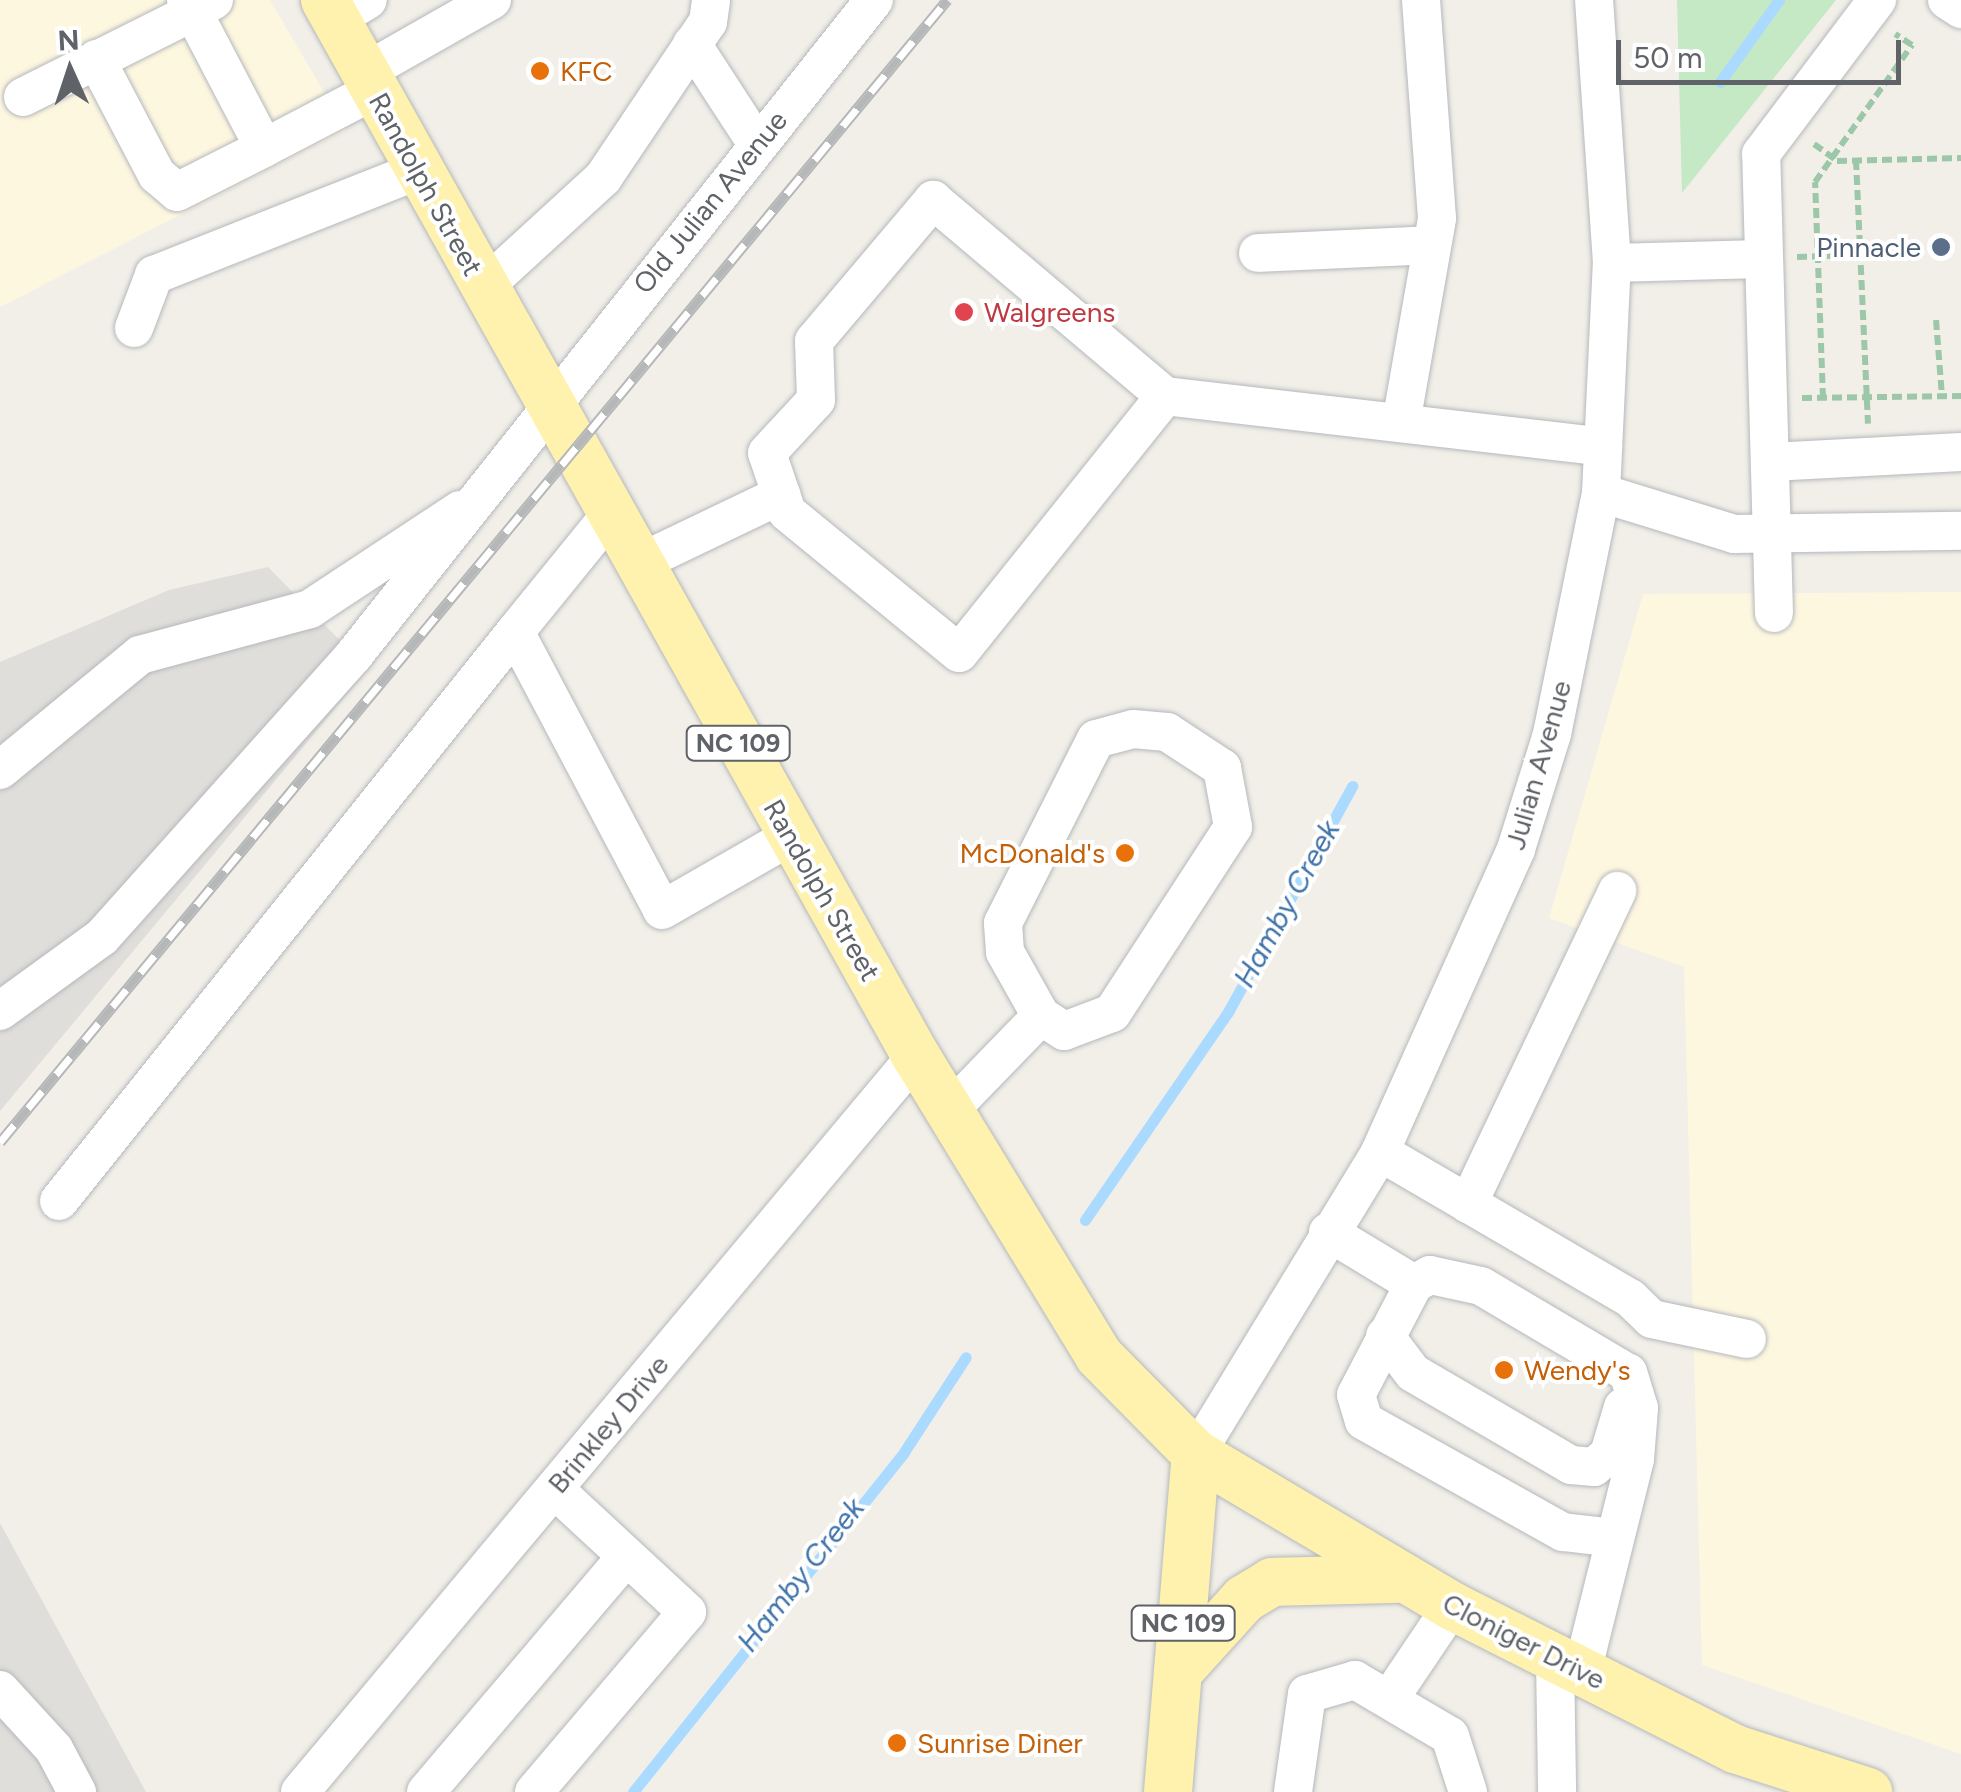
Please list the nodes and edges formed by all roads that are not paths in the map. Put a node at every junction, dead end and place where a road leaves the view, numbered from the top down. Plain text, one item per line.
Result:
1 (492, 0) edge
2 (711, 0) edge
3 (874, 0) edge
4 (1421, 0) edge
5 (1594, 0) edge
6 (1947, 0) edge
7 (198, 4) edge
8 (343, 6) edge
9 (1871, 6) edge
10 (1961, 10) edge
11 (692, 44) junction
12 (96, 58) junction
13 (370, 81) junction
14 (23, 97) dead end
15 (757, 144) junction
16 (264, 148) junction
17 (418, 170) junction
18 (1432, 245) junction
19 (1258, 253) dead end
20 (1761, 259) junction
21 (1612, 264) junction
22 (483, 288) junction
23 (134, 328) dead end
24 (1165, 396) junction
25 (546, 404) junction
26 (1401, 423) junction
27 (1603, 447) junction
28 (1961, 452) edge
29 (1771, 462) junction
30 (1601, 493) junction
31 (781, 495) junction
32 (478, 498) junction
33 (610, 515) junction
34 (1961, 530) edge
35 (1775, 536) junction
36 (637, 564) junction
37 (1774, 613) dead end
38 (516, 632) junction
39 (0, 770) edge
40 (792, 836) junction
41 (1617, 891) dead end
42 (0, 1011) edge
43 (1041, 1016) junction
44 (916, 1056) junction
45 (948, 1112) junction
46 (1380, 1152) junction
47 (59, 1201) dead end
48 (1468, 1204) junction
49 (1328, 1232) junction
50 (1414, 1284) junction
51 (1481, 1286) junction
52 (1385, 1336) junction
53 (1747, 1339) dead end
54 (1196, 1454) junction
55 (554, 1489) junction
56 (1614, 1538) junction
57 (626, 1556) junction
58 (1409, 1580) junction
59 (1452, 1606) junction
60 (1568, 1665) junction
61 (1178, 1672) junction
62 (0, 1690) edge
63 (1390, 1698) junction
64 (77, 1792) edge
65 (300, 1792) edge
66 (426, 1792) edge
67 (534, 1792) edge
68 (1168, 1792) edge
69 (1293, 1792) edge
70 (1468, 1792) edge
71 (1556, 1792) edge
72 (1868, 1792) edge

1 - 13 street
2 - 11 street
3 - 15 street, Old Julian Avenue
4 - 18 street
5 - 21 street, Julian Avenue
6 - 10 street
7 - 12 street
7 - 16 street
8 - 13 main road, Randolph Street / NC 109
9 - 20 street
11 - 15 street
11 - 22 street
12 - 14 street
12 - 16 street
13 - 16 street
13 - 17 main road, Randolph Street / NC 109
15 - 25 street, Old Julian Avenue
17 - 22 main road, Randolph Street / NC 109
17 - 23 street
18 - 19 street
18 - 26 street
20 - 21 street
20 - 29 street
21 - 27 street, Julian Avenue
22 - 25 main road, Randolph Street / NC 109
24 - 26 street
24 - 31 street
24 - 31 street
25 - 32 street, Old Julian Avenue
25 - 33 main road, Randolph Street / NC 109
26 - 27 street
27 - 30 street, Julian Avenue
28 - 29 street
29 - 35 street
30 - 35 street
30 - 46 street, Julian Avenue
31 - 36 street
32 - 39 street
32 - 42 street, Old Julian Avenue
33 - 36 main road, Randolph Street / NC 109
33 - 38 street
34 - 35 street
35 - 37 street
36 - 40 main road, Randolph Street / NC 109
38 - 40 street
38 - 47 street
40 - 44 main road, Randolph Street / NC 109
41 - 48 street
43 - 43 street
43 - 45 street
44 - 45 main road, Randolph Street / NC 109
44 - 55 street, Brinkley Drive
45 - 54 main road, Randolph Street / NC 109
46 - 48 street
46 - 49 street, Julian Avenue
48 - 53 street
49 - 50 street
49 - 54 street, Julian Avenue
50 - 51 street
50 - 52 street
51 - 52 street
51 - 56 street
52 - 56 street
54 - 58 main road, Cloniger Drive
54 - 61 main road, NC 109
55 - 57 street
55 - 65 street, Brinkley Drive
56 - 60 street
57 - 66 street
57 - 67 street
58 - 59 main road, Cloniger Drive
58 - 61 main road
59 - 60 main road, Cloniger Drive
59 - 63 street
60 - 71 street
60 - 72 main road, Cloniger Drive
61 - 68 main road, NC 109
62 - 64 street
63 - 69 street
63 - 70 street

